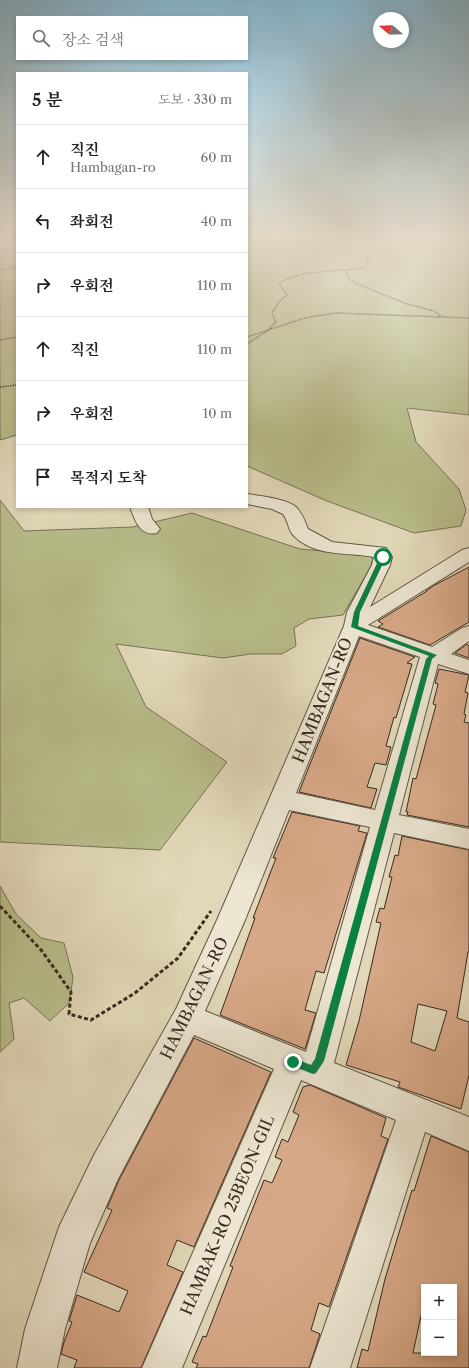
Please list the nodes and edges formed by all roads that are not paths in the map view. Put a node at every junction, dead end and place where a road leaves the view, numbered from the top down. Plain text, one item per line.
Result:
1 (248, 499) edge
2 (139, 508) edge
3 (151, 529) dead end
4 (469, 554) edge
5 (354, 627) junction
6 (469, 632) edge
7 (434, 655) junction
8 (469, 667) edge
9 (281, 799) junction
10 (384, 822) junction
11 (469, 839) edge
12 (187, 1018) junction
13 (303, 1066) junction
14 (415, 1112) junction
15 (469, 1134) edge
16 (37, 1368) edge
17 (162, 1368) edge
18 (330, 1368) edge

1 - 5 lane, HAMBAGAN-RO
2 - 3 lane
4 - 5 lane, HAMBAGAN-RO
5 - 7 lane
5 - 9 lane, HAMBAGAN-RO
6 - 7 lane
7 - 8 lane
7 - 10 lane, HAMBAK-RO 25BEON-GIL
9 - 10 lane
9 - 12 lane, HAMBAGAN-RO
10 - 11 lane
10 - 13 lane, HAMBAK-RO 25BEON-GIL
12 - 13 lane
12 - 16 lane, HAMBAGAN-RO
13 - 14 lane
13 - 17 lane, HAMBAK-RO 25BEON-GIL
14 - 15 lane
14 - 18 lane

